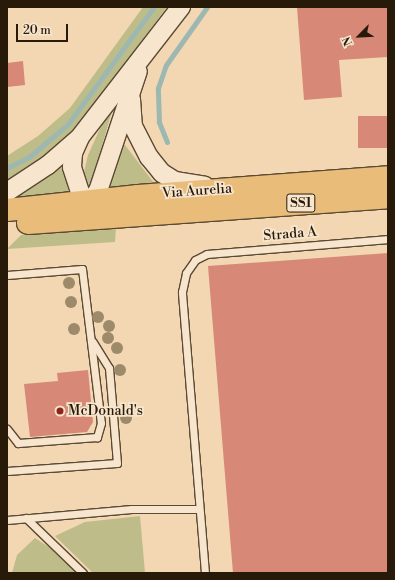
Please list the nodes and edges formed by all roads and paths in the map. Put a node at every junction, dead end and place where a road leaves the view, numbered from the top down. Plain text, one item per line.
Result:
1 (180, 7) edge
2 (140, 62) junction
3 (132, 87) junction
4 (80, 137) junction
5 (388, 177) edge
6 (225, 189) junction
7 (7, 192) edge
8 (388, 197) edge
9 (90, 202) junction
10 (7, 210) edge
11 (115, 216) junction
12 (56, 221) junction
13 (7, 225) edge
14 (388, 238) edge
15 (7, 274) edge
16 (91, 338) junction
17 (7, 430) edge
18 (7, 471) edge
19 (200, 509) junction
20 (26, 518) junction
21 (7, 520) edge
22 (83, 573) edge
23 (205, 573) edge

1 - 2 street
2 - 3 street
2 - 4 street
3 - 6 street
3 - 9 street
4 - 7 street
4 - 9 street
5 - 6 main road, Via Aurelia
6 - 9 main road, Via Aurelia
8 - 11 main road, Via Aurelia / SS1
9 - 10 main road, Via Aurelia
9 - 11 street
9 - 12 street
11 - 12 main road, Via Aurelia
12 - 13 main road, Via Aurelia
14 - 19 lane, Strada A
15 - 16 lane
16 - 17 lane
16 - 18 lane
19 - 20 lane
19 - 23 lane
20 - 21 lane
20 - 22 lane

